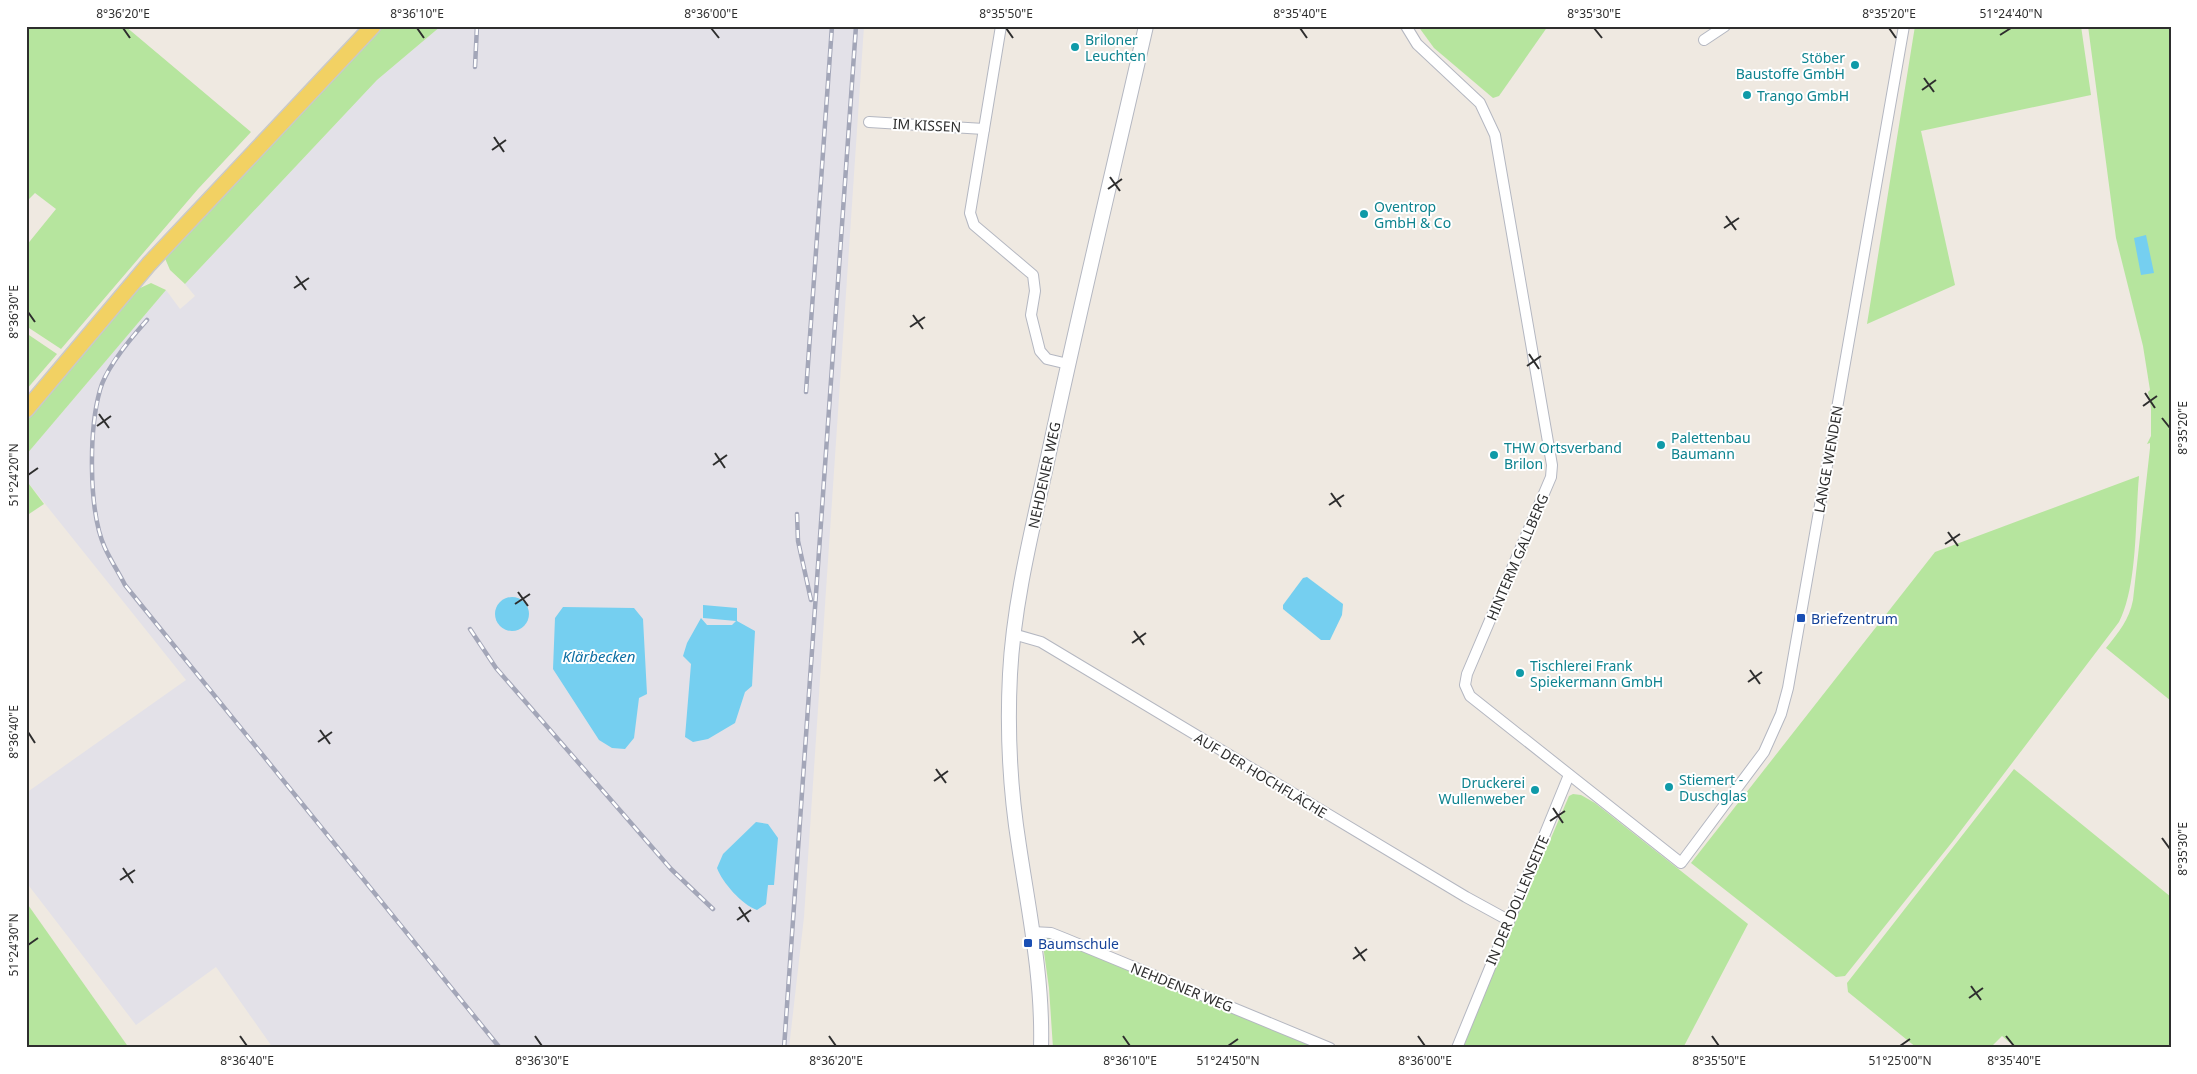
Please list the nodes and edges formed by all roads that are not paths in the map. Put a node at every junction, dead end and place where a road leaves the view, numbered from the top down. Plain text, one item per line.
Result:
1 (373, 26) edge
2 (1001, 26) edge
3 (1146, 26) edge
4 (1406, 26) edge
5 (1725, 26) edge
6 (1904, 26) edge
7 (1704, 40) dead end
8 (869, 122) dead end
9 (984, 129) junction
10 (1068, 364) junction
11 (26, 410) edge
12 (1013, 634) junction
13 (1569, 775) junction
14 (1508, 920) junction
15 (1032, 932) junction
16 (1041, 1048) edge
17 (1330, 1048) edge
18 (1457, 1048) edge

1 - 11 main road
2 - 9 street
3 - 10 street, NEHDENER WEG
4 - 13 street, HINTERM GALLBERG
5 - 7 street
6 - 13 street, LANGE WENDEN
8 - 9 street, IM KISSEN
9 - 10 street
10 - 12 street, NEHDENER WEG
12 - 14 street, AUF DER HOCHFLÄCHE
12 - 15 street, NEHDENER WEG
13 - 14 street, IN DER DOLLENSEITE
14 - 18 street, IN DER DOLLENSEITE
15 - 16 street, NEHDENER WEG
15 - 17 street, NEHDENER WEG

